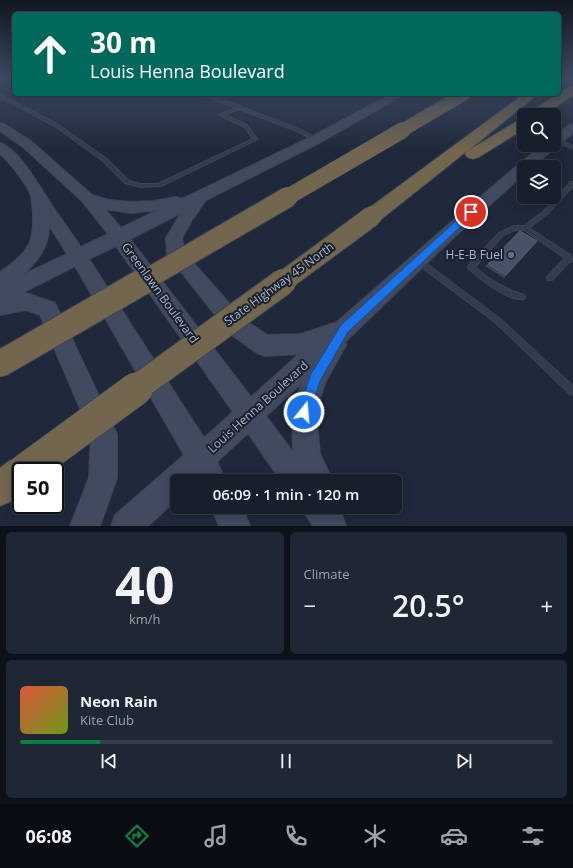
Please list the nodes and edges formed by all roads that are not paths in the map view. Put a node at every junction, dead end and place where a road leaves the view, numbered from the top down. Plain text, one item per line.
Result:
1 (11, 102) edge
2 (224, 102) edge
3 (386, 102) edge
4 (442, 102) edge
5 (451, 102) edge
6 (522, 102) edge
7 (556, 102) edge
8 (240, 107) junction
9 (546, 108) edge
10 (0, 126) edge
11 (573, 126) edge
12 (517, 127) edge
13 (400, 132) junction
14 (561, 137) edge
15 (0, 138) edge
16 (317, 139) junction
17 (27, 144) junction
18 (561, 145) edge
19 (0, 147) edge
20 (573, 148) edge
21 (543, 152) edge
22 (573, 183) edge
23 (202, 196) junction
24 (38, 197) junction
25 (87, 198) junction
26 (372, 216) junction
27 (525, 228) junction
28 (119, 237) junction
29 (79, 257) junction
30 (571, 259) edge
31 (417, 261) junction
32 (550, 278) dead end
33 (0, 282) edge
34 (0, 295) edge
35 (522, 297) dead end
36 (0, 306) edge
37 (344, 328) junction
38 (0, 364) edge
39 (573, 391) edge
40 (250, 415) junction
41 (36, 462) edge
42 (207, 470) edge
43 (293, 474) edge
44 (316, 474) edge
45 (229, 514) edge
46 (322, 514) edge
47 (335, 514) edge
48 (85, 526) edge
49 (126, 526) edge
50 (235, 526) edge
51 (331, 526) edge
52 (341, 526) edge

1 - 8 lane
2 - 8 lane
3 - 16 main road
4 - 13 highway, bridge
5 - 13 highway, bridge
6 - 26 highway, State Highway 45 North
7 - 9 highway
8 - 16 lane
10 - 17 main road, Greenlawn Boulevard
11 - 14 main road, Louis Henna Boulevard
12 - 26 highway
13 - 38 highway, bridge
15 - 17 main road
16 - 23 main road
17 - 25 main road, Greenlawn Boulevard
18 - 20 lane
19 - 24 main road
21 - 31 main road, Louis Henna Boulevard
22 - 27 lane
23 - 25 main road
23 - 28 main road
23 - 37 main road
24 - 29 main road
24 - 33 main road
25 - 28 main road, Greenlawn Boulevard
26 - 41 highway, State Highway 45 North, bridge
27 - 30 lane
27 - 35 lane
28 - 29 main road
28 - 40 main road, Greenlawn Boulevard
29 - 34 main road
29 - 42 main road
30 - 32 lane
31 - 37 main road, Louis Henna Boulevard
31 - 39 lane
36 - 48 main road
37 - 40 main road, Louis Henna Boulevard
37 - 44 main road
40 - 42 main road, Louis Henna Boulevard
40 - 43 main road, Greenlawn Boulevard
42 - 49 main road, Louis Henna Boulevard
45 - 50 main road
46 - 51 main road
47 - 52 main road

